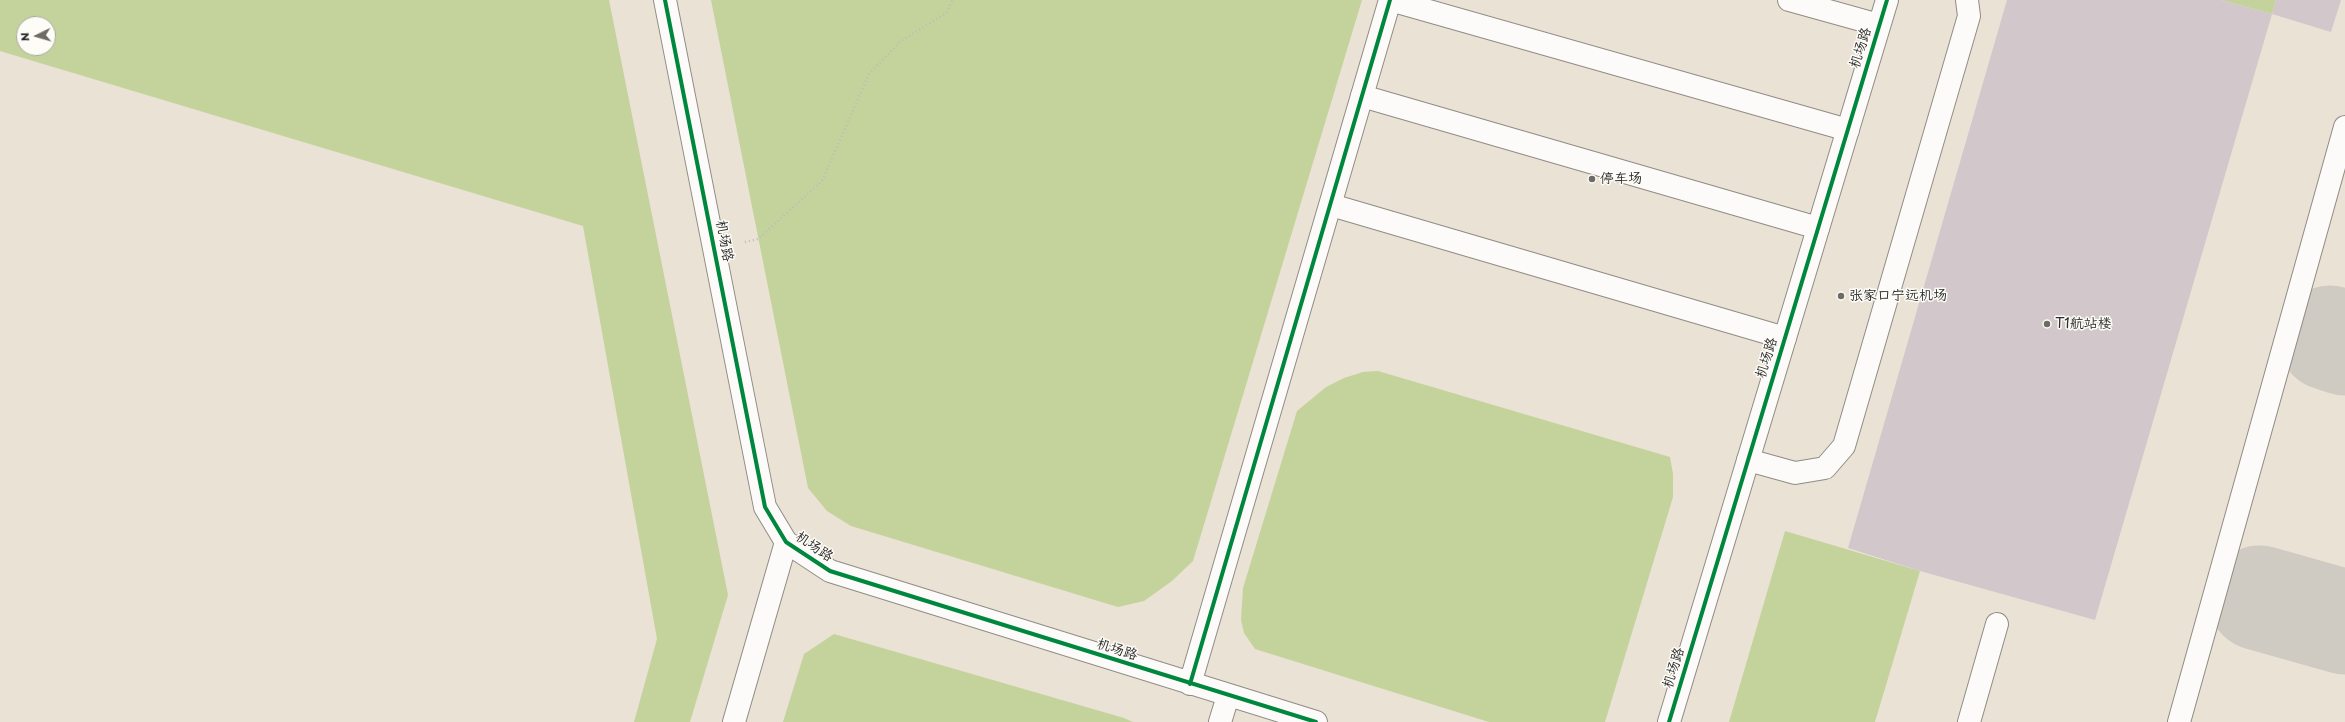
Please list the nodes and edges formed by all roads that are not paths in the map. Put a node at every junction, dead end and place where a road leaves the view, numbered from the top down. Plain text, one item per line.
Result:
1 (665, 0) edge
2 (1390, 0) edge
3 (1789, 0) edge
4 (1886, 0) edge
5 (1967, 0) edge
6 (1879, 25) junction
7 (1362, 96) junction
8 (2345, 127) edge
9 (1848, 130) junction
10 (1331, 205) junction
11 (1818, 228) junction
12 (1785, 338) junction
13 (1748, 460) junction
14 (786, 542) junction
15 (1997, 624) dead end
16 (1190, 684) junction
17 (1228, 696) junction
18 (734, 722) edge
19 (1220, 722) edge
20 (1316, 722) edge
21 (1670, 722) edge
22 (1969, 722) edge
23 (2179, 722) edge

1 - 14 street, 机场路
2 - 7 street
2 - 9 street
3 - 6 street
4 - 6 street, 机场路
5 - 13 street
6 - 9 street, 机场路
7 - 10 street
7 - 11 street
8 - 23 street
9 - 11 street, 机场路
10 - 12 street
10 - 16 street
11 - 12 street, 机场路
12 - 13 street, 机场路
13 - 21 street, 机场路
14 - 16 street, 机场路
14 - 18 street
15 - 22 street
16 - 17 street, 机场路
17 - 19 street
17 - 20 street, 机场路

